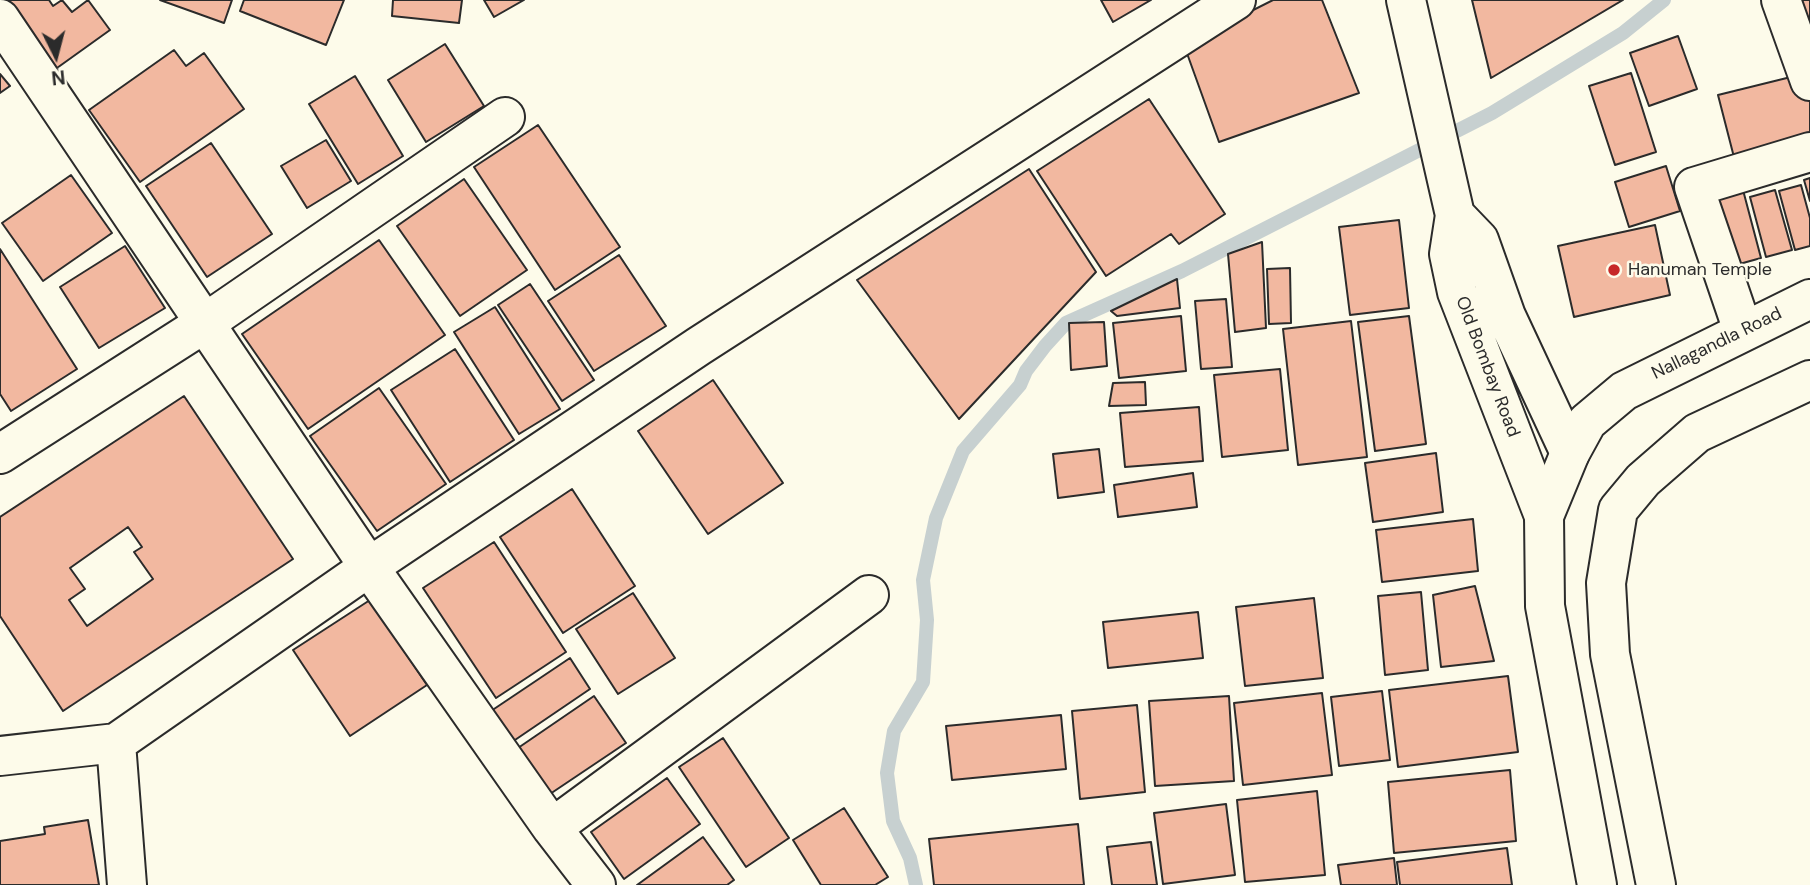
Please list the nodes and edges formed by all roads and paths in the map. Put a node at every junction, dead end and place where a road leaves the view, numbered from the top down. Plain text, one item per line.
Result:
1 (1236, 0) edge
2 (1406, 0) edge
3 (1781, 0) edge
4 (0, 19) edge
5 (1810, 81) edge
6 (505, 117) dead end
7 (1810, 152) edge
8 (1455, 215) junction
9 (1810, 299) edge
10 (205, 323) junction
11 (1742, 331) junction
12 (1810, 380) edge
13 (1570, 453) junction
14 (0, 454) edge
15 (1544, 516) junction
16 (369, 567) junction
17 (869, 595) dead end
18 (116, 743) junction
19 (0, 756) edge
20 (552, 828) junction
21 (127, 885) edge
22 (596, 885) edge
23 (1597, 885) edge
24 (1656, 885) edge

1 - 16 street
2 - 8 street, Old Bombay Road
3 - 5 street
4 - 10 street
6 - 10 street
7 - 11 street
8 - 13 street, Old Bombay Road
8 - 15 street, Old Bombay Road
9 - 11 street, Nallagandla Road
10 - 14 street
10 - 16 street
11 - 13 street, Nallagandla Road
12 - 24 street
13 - 15 street, Nallagandla Road
15 - 23 street
16 - 18 street
16 - 20 street
17 - 20 street
18 - 19 street
18 - 21 street
20 - 22 street

